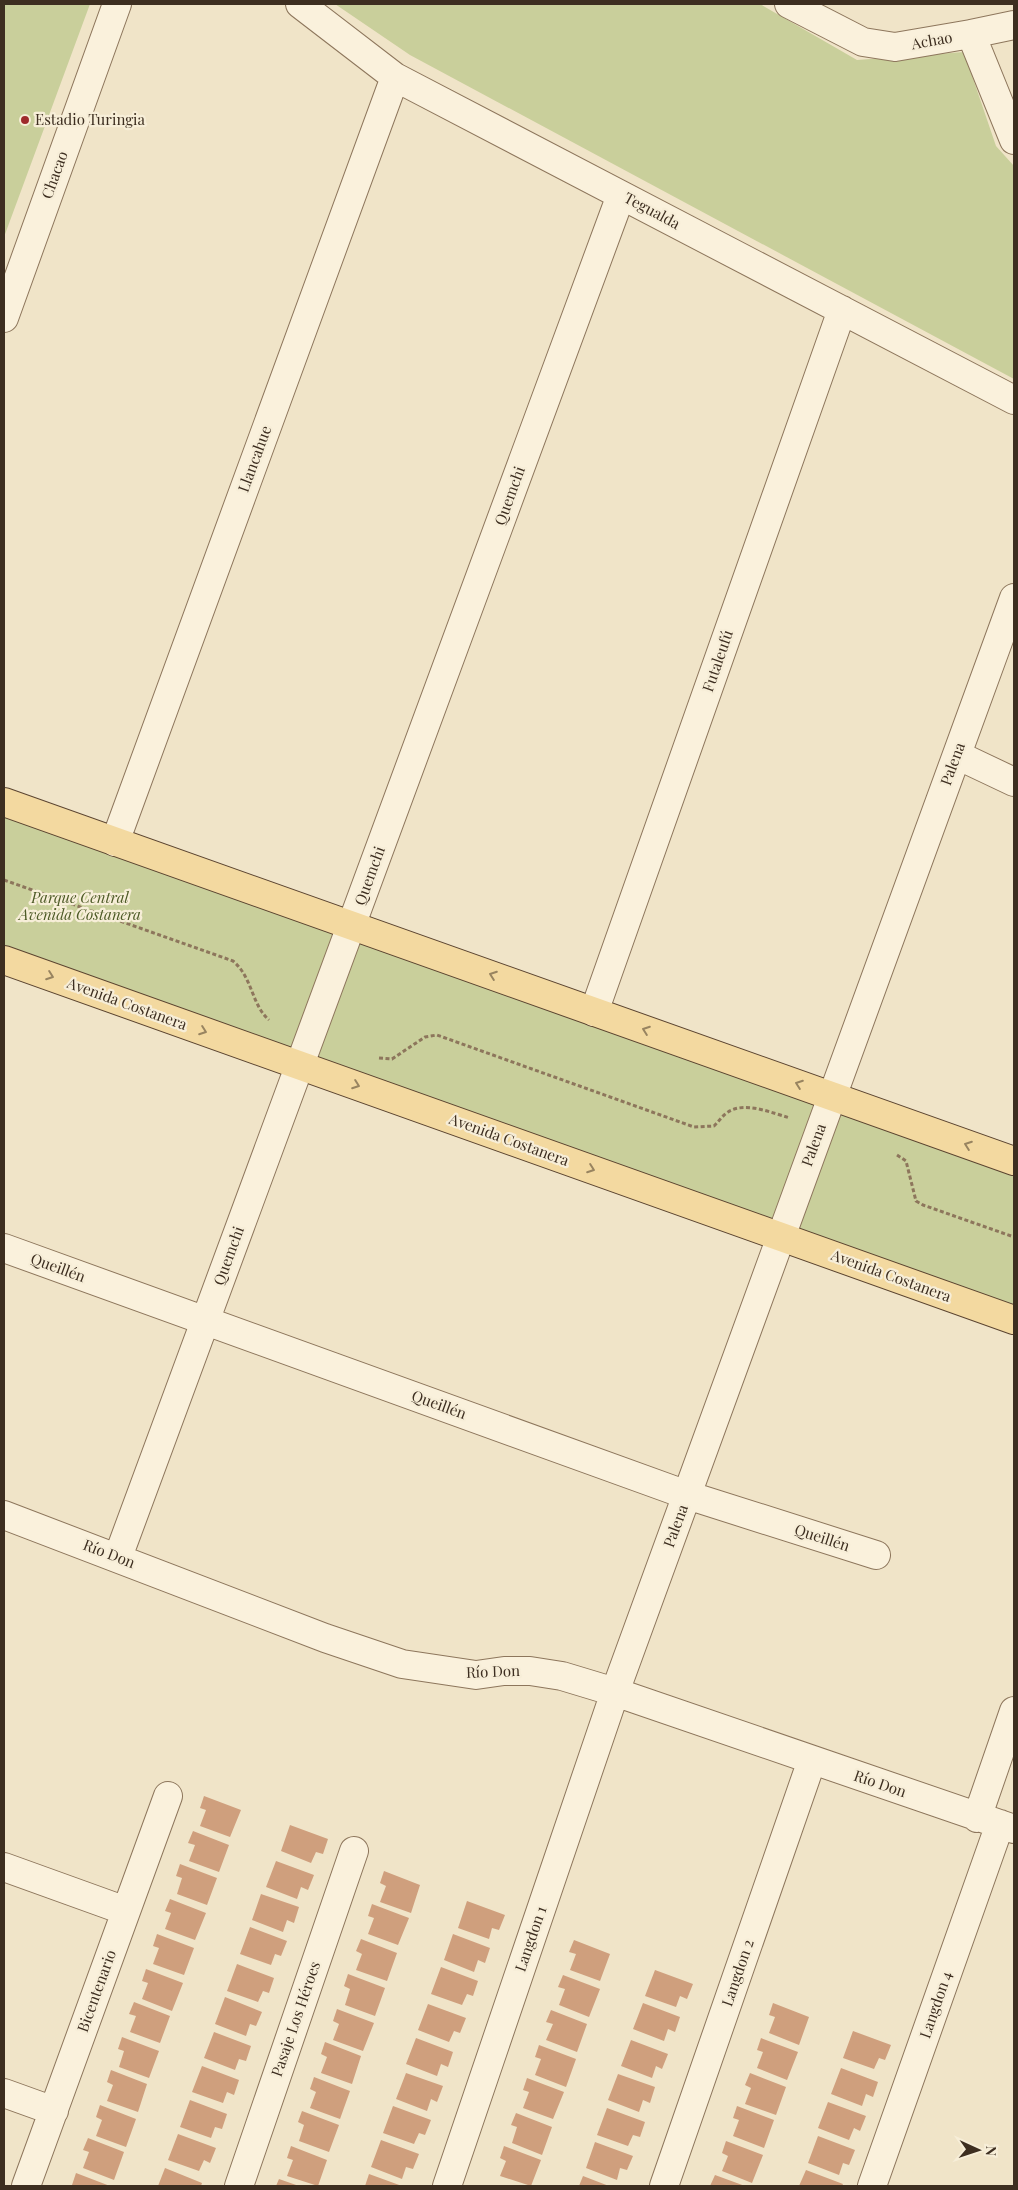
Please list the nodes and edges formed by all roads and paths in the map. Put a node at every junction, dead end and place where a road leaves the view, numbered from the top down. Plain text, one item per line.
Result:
1 (117, 4) edge
2 (300, 4) edge
3 (789, 4) edge
4 (1014, 25) edge
5 (971, 34) junction
6 (395, 76) junction
7 (1014, 140) edge
8 (621, 195) junction
9 (842, 310) junction
10 (4, 318) edge
11 (1014, 400) edge
12 (1014, 598) edge
13 (957, 755) junction
14 (1014, 782) edge
15 (4, 802) edge
16 (115, 842) junction
17 (4, 880) edge
18 (352, 925) junction
19 (4, 960) edge
20 (594, 1012) junction
21 (311, 1035) junction
22 (371, 1057) dead end
23 (299, 1065) junction
24 (832, 1096) junction
25 (822, 1125) junction
26 (894, 1153) dead end
27 (1014, 1161) edge
28 (781, 1237) junction
29 (1014, 1237) edge
30 (4, 1248) edge
31 (1014, 1320) edge
32 (205, 1321) junction
33 (687, 1495) junction
34 (4, 1515) edge
35 (876, 1555) dead end
36 (118, 1558) junction
37 (615, 1692) junction
38 (1014, 1711) edge
39 (812, 1760) junction
40 (168, 1796) dead end
41 (997, 1824) edge
42 (354, 1851) dead end
43 (4, 1868) edge
44 (126, 1911) junction
45 (4, 2093) edge
46 (54, 2110) junction
47 (26, 2186) edge
48 (239, 2186) edge
49 (447, 2186) edge
50 (664, 2186) edge
51 (872, 2186) edge

1 - 10 street, Chacao
2 - 6 street, Tegualda
3 - 5 street, Achao
4 - 5 street
5 - 7 street, Achao
6 - 8 street, Tegualda
6 - 16 street, Llancahue
8 - 9 street, Tegualda
8 - 18 street, Quemchi
9 - 11 street, Tegualda
9 - 20 street, Futaleufú
12 - 13 street, Palena
13 - 14 street
13 - 24 street, Palena
15 - 16 main road
16 - 18 main road
17 - 21 path
20 -> 18 main road
18 - 21 street, Quemchi
19 -> 23 main road, Avenida Costanera
24 -> 20 main road
21 - 23 street, Quemchi
22 - 25 path
23 -> 28 main road, Avenida Costanera
23 - 32 street, Quemchi
24 - 25 street, Palena
27 -> 24 main road
25 - 28 street, Palena
26 - 29 path
28 - 31 main road, Avenida Costanera
28 - 33 street, Palena
30 - 32 street, Queillén
32 - 33 street, Queillén
32 - 36 street, Quemchi
33 - 35 street, Queillén
33 - 37 street, Palena
34 - 36 street, Río Don
36 - 37 street, Río Don
37 - 39 street, Río Don
37 - 49 street, Langdon 1
38 - 41 street, Langdon 4
39 - 41 street, Río Don
39 - 50 street, Langdon 2
40 - 44 street, Bicentenario
41 - 51 street, Langdon 4
42 - 48 street, Pasaje Los Héroes
43 - 44 street
44 - 46 street, Bicentenario
45 - 46 street
46 - 47 street, Bicentenario

